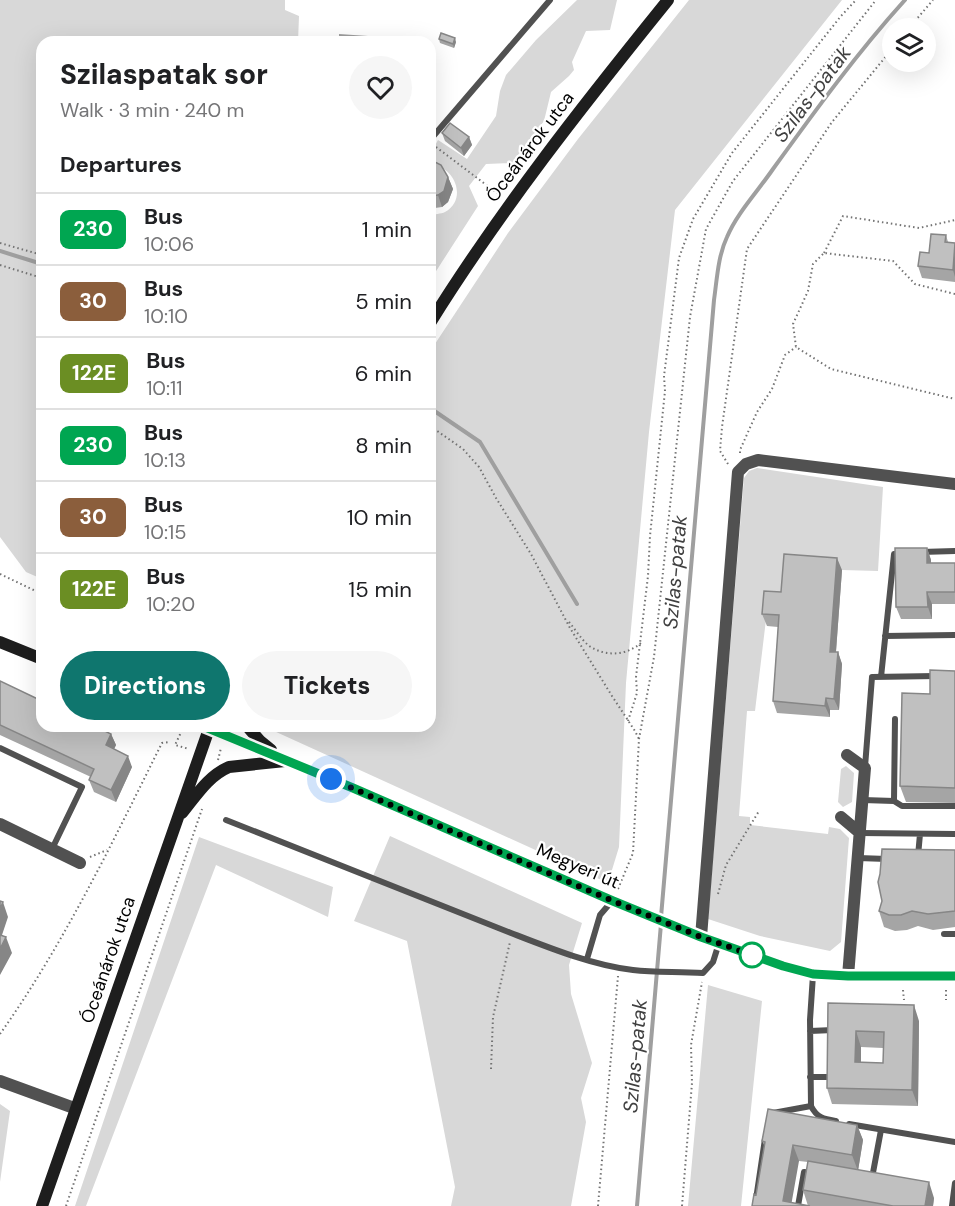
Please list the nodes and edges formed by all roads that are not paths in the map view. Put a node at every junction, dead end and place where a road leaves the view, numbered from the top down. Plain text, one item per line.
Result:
1 (550, 0) edge
2 (668, 0) edge
3 (436, 134) edge
4 (436, 314) edge
5 (955, 484) edge
6 (955, 551) edge
7 (904, 553) edge
8 (914, 553) edge
9 (955, 635) edge
10 (885, 636) junction
11 (0, 642) edge
12 (36, 657) edge
13 (944, 676) edge
14 (881, 677) junction
15 (895, 719) dead end
16 (205, 732) edge
17 (219, 732) edge
18 (252, 732) edge
19 (0, 748) edge
20 (847, 755) dead end
21 (286, 761) junction
22 (865, 768) junction
23 (863, 800) junction
24 (894, 801) junction
25 (955, 807) edge
26 (842, 816) dead end
27 (226, 820) dead end
28 (176, 821) junction
29 (0, 824) edge
30 (860, 833) junction
31 (920, 834) junction
32 (955, 834) edge
33 (52, 850) junction
34 (858, 858) junction
35 (895, 859) edge
36 (906, 859) edge
37 (80, 863) road end
38 (613, 901) junction
39 (944, 934) dead end
40 (955, 934) edge
41 (701, 937) junction
42 (719, 943) junction
43 (587, 959) junction
44 (813, 974) junction
45 (848, 976) junction
46 (955, 976) edge
47 (833, 1030) edge
48 (810, 1031) junction
49 (810, 1077) junction
50 (831, 1077) edge
51 (0, 1081) edge
52 (810, 1106) junction
53 (75, 1108) junction
54 (768, 1120) edge
55 (881, 1130) junction
56 (766, 1131) edge
57 (955, 1142) edge
58 (826, 1175) edge
59 (860, 1179) edge
60 (955, 1183) edge
61 (42, 1206) edge
62 (755, 1206) edge
63 (798, 1206) edge
64 (952, 1206) edge

1 - 3 lane
2 - 4 main road, Óceánárok utca
5 - 41 street
6 - 8 lane
7 - 10 lane
9 - 10 lane
10 - 14 lane
11 - 12 main road
13 - 14 lane
14 - 22 lane
15 - 24 lane
16 - 28 main road, Óceánárok utca
17 - 21 main road, Megyeri út
18 - 21 main road
19 - 33 lane
20 - 22 street
21 - 28 main road
21 - 38 main road, Megyeri út
22 - 23 street
23 - 24 lane
23 - 30 street
24 - 25 lane
26 - 30 street
27 - 43 lane
28 - 53 main road, Óceánárok utca
29 - 33 street
30 - 31 lane
30 - 34 street
31 - 32 lane
31 - 36 lane
33 - 37 street
34 - 35 lane
34 - 45 street
38 - 41 main road, Megyeri út
38 - 43 lane
39 - 40 lane
41 - 42 main road, Megyeri út
42 - 43 lane
42 - 44 main road, Megyeri út
44 - 45 main road, Megyeri út
44 - 48 lane
45 - 46 main road, Megyeri út
47 - 48 lane
48 - 49 lane
49 - 50 lane
49 - 52 lane
51 - 53 street
52 - 54 lane
52 - 55 lane
53 - 61 main road, Óceánárok utca
55 - 57 lane
55 - 59 lane
56 - 62 lane
58 - 63 lane
60 - 64 lane

